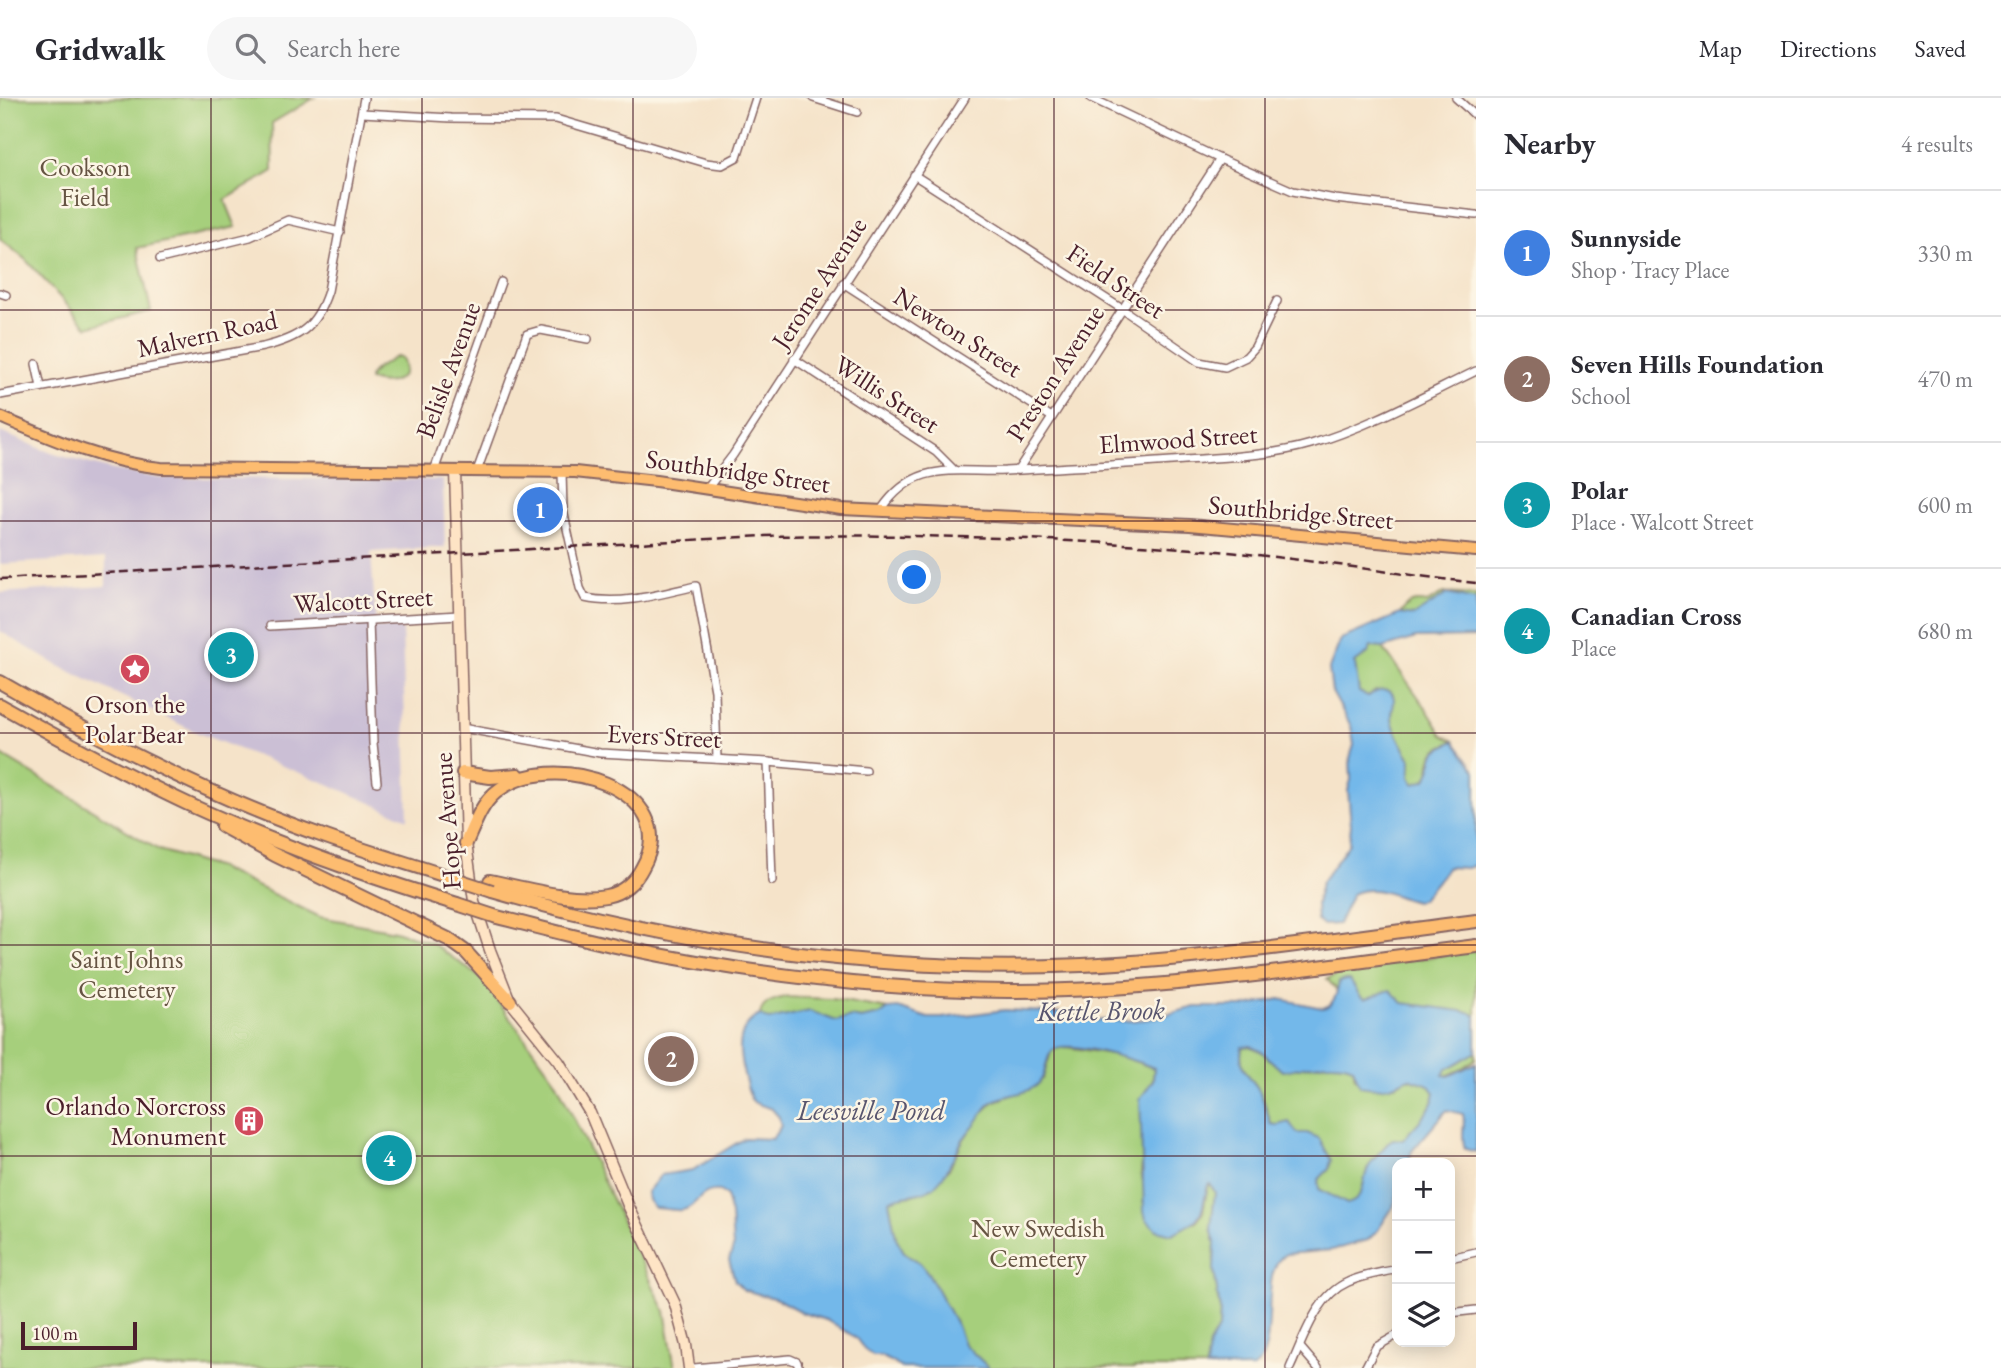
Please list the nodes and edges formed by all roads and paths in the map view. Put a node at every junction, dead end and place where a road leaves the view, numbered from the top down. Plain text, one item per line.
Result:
1 (364, 98) edge
2 (756, 98) edge
3 (813, 98) edge
4 (965, 98) edge
5 (1091, 98) edge
6 (1455, 98) edge
7 (858, 112) dead end
8 (362, 113) junction
9 (1476, 116) edge
10 (1220, 159) junction
11 (914, 175) junction
12 (1476, 215) edge
13 (340, 233) junction
14 (160, 259) dead end
15 (501, 282) dead end
16 (843, 283) junction
17 (1277, 301) dead end
18 (1122, 309) junction
19 (588, 339) dead end
20 (794, 359) junction
21 (36, 363) dead end
22 (1476, 372) edge
23 (41, 387) junction
24 (0, 395) edge
25 (1050, 416) junction
26 (0, 417) edge
27 (953, 469) junction
28 (1017, 470) junction
29 (434, 471) junction
30 (455, 471) junction
31 (477, 471) junction
32 (562, 472) junction
33 (706, 489) junction
34 (881, 510) junction
35 (1476, 551) edge
36 (459, 615) junction
37 (369, 621) junction
38 (270, 626) dead end
39 (0, 682) edge
40 (0, 705) edge
41 (462, 728) junction
42 (718, 759) junction
43 (768, 762) junction
44 (120, 771) junction
45 (866, 771) dead end
46 (463, 773) junction
47 (539, 774) junction
48 (377, 782) dead end
49 (466, 843) junction
50 (772, 881) dead end
51 (491, 886) junction
52 (1476, 921) edge
53 (1476, 946) edge
54 (510, 1001) junction
55 (1476, 1252) edge
56 (1455, 1257) edge
57 (1392, 1270) edge
58 (1476, 1310) edge
59 (1455, 1312) edge
60 (1392, 1338) edge
61 (1300, 1347) junction
62 (691, 1368) edge
63 (799, 1368) edge
64 (1290, 1368) edge
65 (1318, 1368) edge
66 (1365, 1368) edge

1 - 8 street, Malvern Road
2 - 8 street
3 - 7 street
4 - 11 street, Jerome Avenue
5 - 10 street
6 - 9 street
8 - 13 street, Malvern Road
10 - 12 street
10 - 18 street, Preston Avenue
11 - 16 street, Jerome Avenue
11 - 18 street, Field Street
13 - 14 street
13 - 23 street, Malvern Road
15 - 29 street, Belisle Avenue
16 - 20 street, Jerome Avenue
16 - 25 street, Newton Street
17 - 18 street, Field Street
18 - 25 street, Preston Avenue
19 - 31 street
20 - 27 street, Willis Street
20 - 33 street, Jerome Avenue
21 - 23 street
22 - 28 street, Elmwood Street
23 - 24 street, Malvern Road
25 - 28 street, Preston Avenue
26 - 29 main road, Southbridge Street
27 - 28 street, Elmwood Street
27 - 34 street, Elmwood Street
29 - 30 main road, Southbridge Street
30 - 31 main road, Southbridge Street
30 - 36 main road, Hope Avenue
31 - 32 main road, Southbridge Street
32 - 33 main road, Southbridge Street
32 - 42 street
33 - 34 main road, Southbridge Street
34 - 35 main road, Southbridge Street
36 - 37 street, Walcott Street
36 - 41 main road, Hope Avenue
37 - 38 street, Walcott Street
37 - 48 street
39 - 51 highway, bridge
40 - 44 highway
41 - 42 street, Evers Street
41 - 46 main road, Hope Avenue
42 - 43 street, Evers Street
43 - 45 street, Evers Street
43 - 50 street
44 - 53 highway, bridge
44 - 54 highway
46 - 47 highway
46 - 49 main road, Hope Avenue
47 - 49 highway
47 - 51 highway
49 - 54 main road, Hope Avenue
51 - 52 highway
54 - 62 main road, Hope Avenue
55 - 56 street
57 - 61 street
58 - 59 street
60 - 66 street
61 - 64 street
61 - 65 street
62 - 63 street

